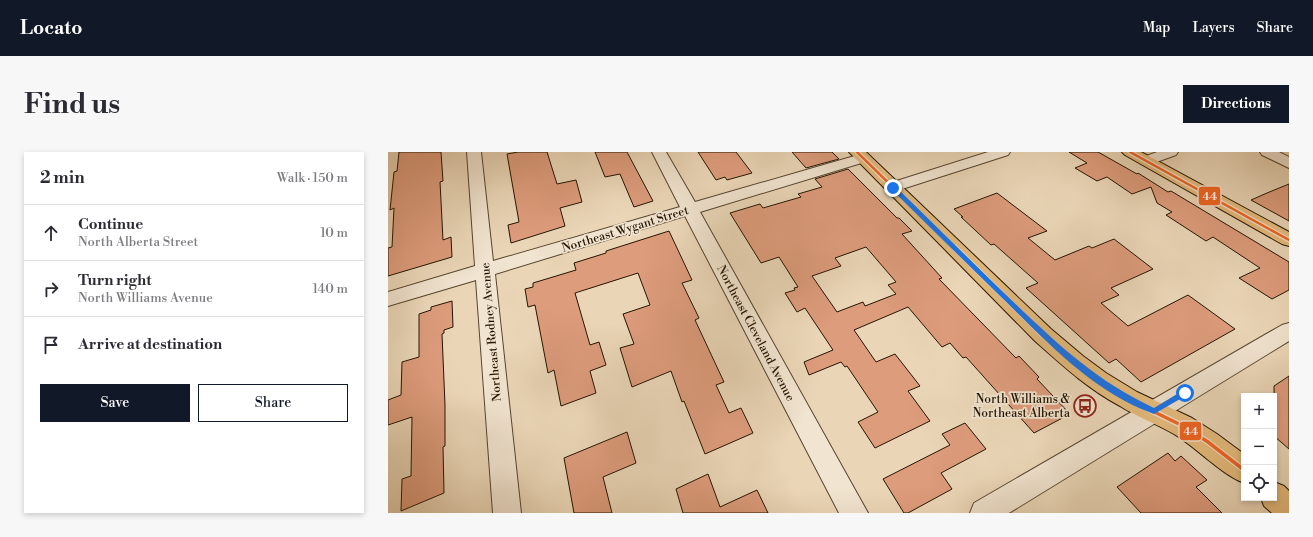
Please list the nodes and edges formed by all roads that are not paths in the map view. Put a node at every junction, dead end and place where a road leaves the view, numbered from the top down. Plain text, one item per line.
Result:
1 (474, 152) edge
2 (659, 152) edge
3 (1003, 152) edge
4 (1130, 152) edge
5 (1171, 152) edge
6 (1267, 152) edge
7 (860, 155) edge
8 (1146, 161) junction
9 (1289, 163) edge
10 (893, 188) junction
11 (689, 209) junction
12 (1289, 240) edge
13 (486, 270) junction
14 (388, 299) edge
15 (1289, 331) edge
16 (1154, 411) junction
17 (1241, 468) edge
18 (1277, 499) edge
19 (1289, 509) edge
20 (507, 513) edge
21 (854, 513) edge
22 (984, 513) edge

1 - 13 street, Northeast Rodney Avenue
2 - 11 street, Northeast Cleveland Avenue
3 - 10 street
4 - 8 main road
5 - 8 street
6 - 9 street
7 - 10 main road
7 - 11 street, Northeast Wygant Street
8 - 12 main road
10 - 16 main road
11 - 13 street, Northeast Wygant Street
11 - 21 street, Northeast Cleveland Avenue
13 - 14 street, Northeast Wygant Street
13 - 20 street, Northeast Rodney Avenue
15 - 16 street
16 - 17 main road
16 - 22 street
18 - 19 main road

